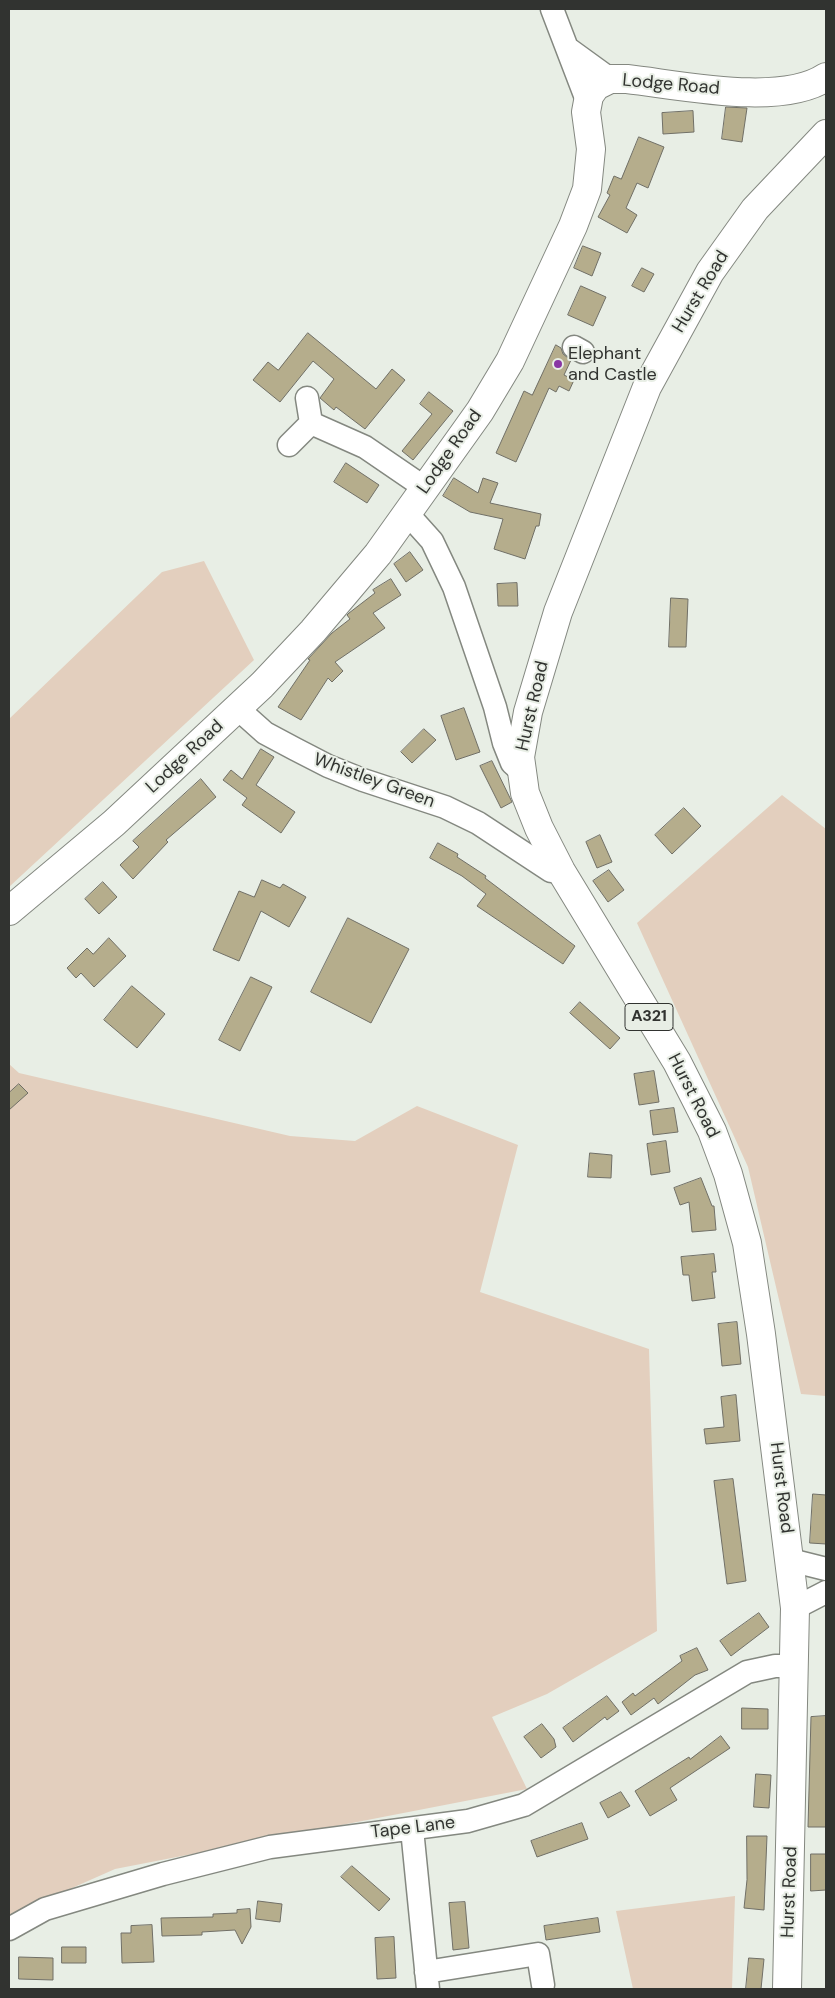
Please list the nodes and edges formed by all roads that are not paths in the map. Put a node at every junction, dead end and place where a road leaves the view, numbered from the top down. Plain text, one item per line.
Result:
1 (552, 9) edge
2 (570, 50) junction
3 (826, 77) edge
4 (610, 80) junction
5 (588, 103) junction
6 (826, 134) edge
7 (307, 398) dead end
8 (311, 423) junction
9 (289, 445) dead end
10 (425, 488) junction
11 (406, 512) junction
12 (495, 706) junction
13 (237, 708) junction
14 (528, 712) junction
15 (522, 772) junction
16 (539, 828) junction
17 (516, 846) junction
18 (561, 871) junction
19 (9, 911) edge
20 (790, 1560) junction
21 (826, 1569) edge
22 (826, 1592) edge
23 (795, 1608) junction
24 (793, 1666) junction
25 (412, 1829) junction
26 (9, 1929) edge
27 (427, 1981) edge
28 (543, 1985) dead end
29 (787, 1989) edge

1 - 2 street
2 - 4 street
2 - 5 street
3 - 4 main road, Lodge Road
4 - 5 main road, Lodge Road
5 - 10 main road, Lodge Road
6 - 14 main road, Hurst Road / A321
7 - 8 street
8 - 9 street
8 - 10 street
10 - 11 main road, Lodge Road
11 - 12 street
11 - 13 main road, Lodge Road
12 - 14 street
12 - 15 street
13 - 17 street, Whistley Green
13 - 19 main road, Lodge Road
14 - 15 main road, Hurst Road / A321
15 - 16 main road, Hurst Road / A321
16 - 17 street
16 - 18 main road, Hurst Road / A321
17 - 18 street, Whistley Green
18 - 20 main road, Hurst Road / A321
20 - 21 street
20 - 23 main road, Hurst Road / A321
22 - 23 street
23 - 24 main road, Hurst Road / A321
24 - 25 street, Tape Lane
24 - 29 main road, Hurst Road / A321
25 - 26 street, Tape Lane
25 - 27 street
27 - 28 street

